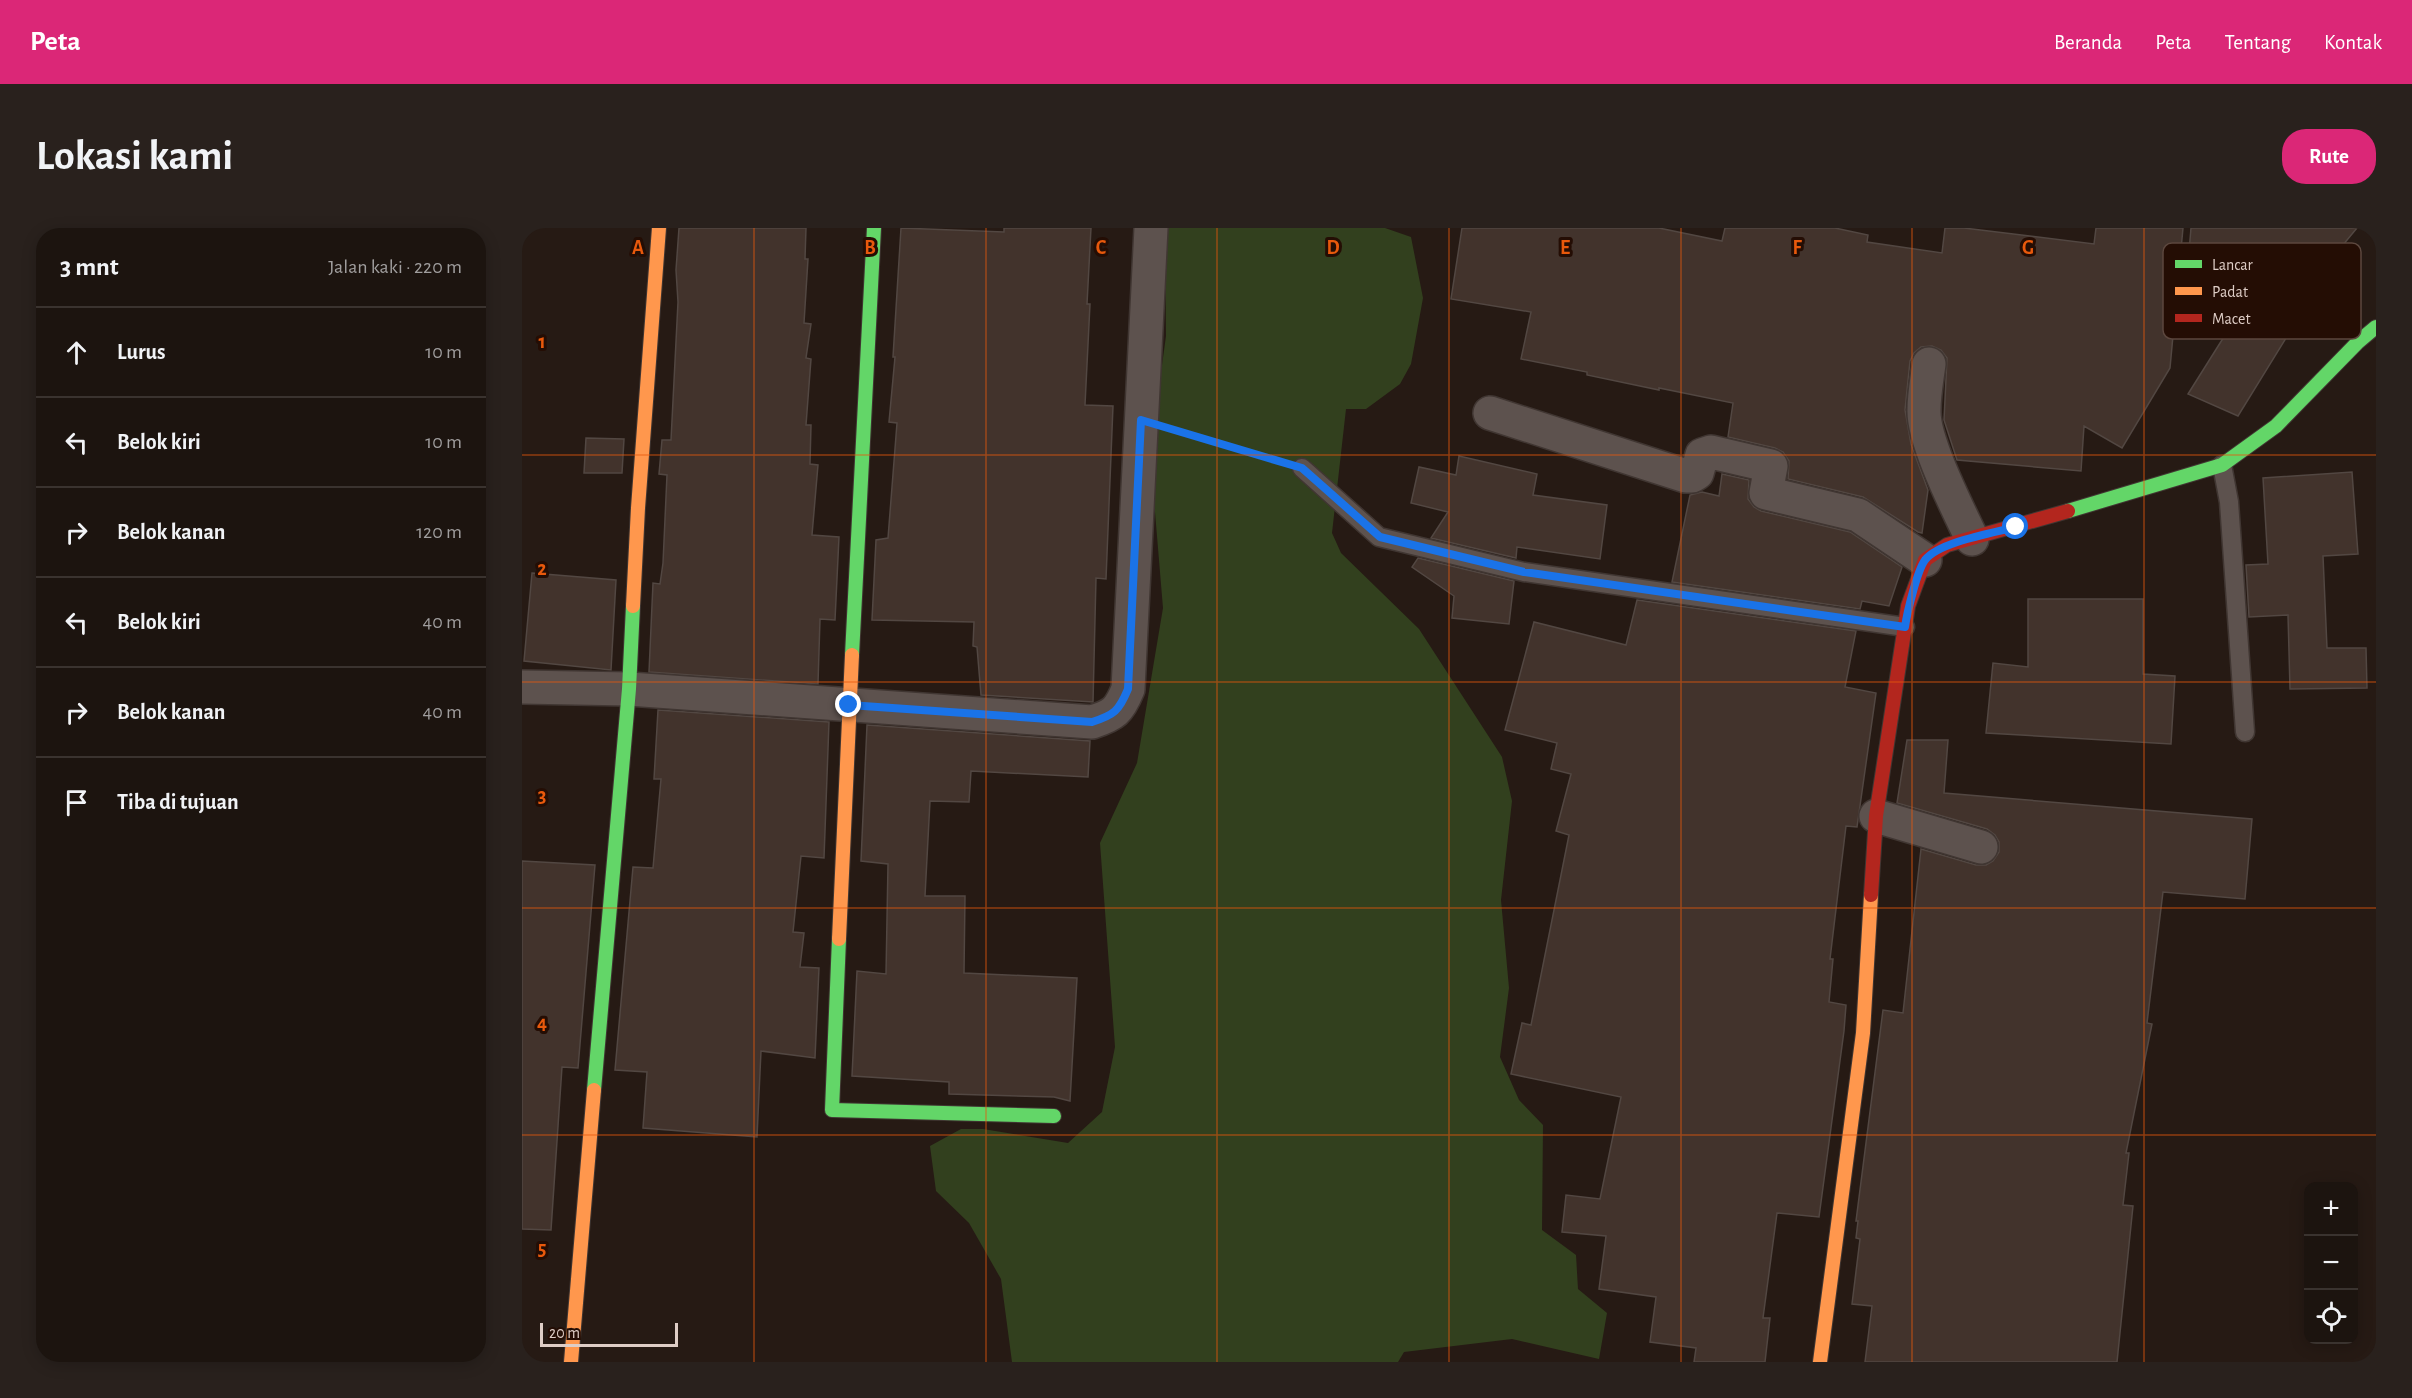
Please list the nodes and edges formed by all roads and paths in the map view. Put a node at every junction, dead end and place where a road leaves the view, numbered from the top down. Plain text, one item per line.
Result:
1 (659, 228) edge
2 (874, 228) edge
3 (1151, 228) edge
4 (2376, 327) edge
5 (1929, 364) dead end
6 (1490, 412) dead end
7 (1141, 420) junction
8 (2223, 465) junction
9 (1302, 468) joint
10 (1972, 539) junction
11 (1925, 560) junction
12 (1905, 627) junction
13 (522, 687) edge
14 (629, 689) junction
15 (849, 705) junction
16 (2245, 732) dead end
17 (1876, 816) junction
18 (1981, 847) dead end
19 (1054, 1116) dead end
20 (571, 1362) edge
21 (1821, 1362) edge

1 - 14 street
2 - 15 street
3 - 7 street
4 - 8 street
5 - 10 street
6 - 11 street
7 - 9 path
7 - 15 street
8 - 10 street
8 - 16 lane
9 - 12 lane
10 - 11 street
11 - 12 street
12 - 17 street
13 - 14 street
14 - 15 street
14 - 20 street
15 - 19 street
17 - 18 street
17 - 21 street

